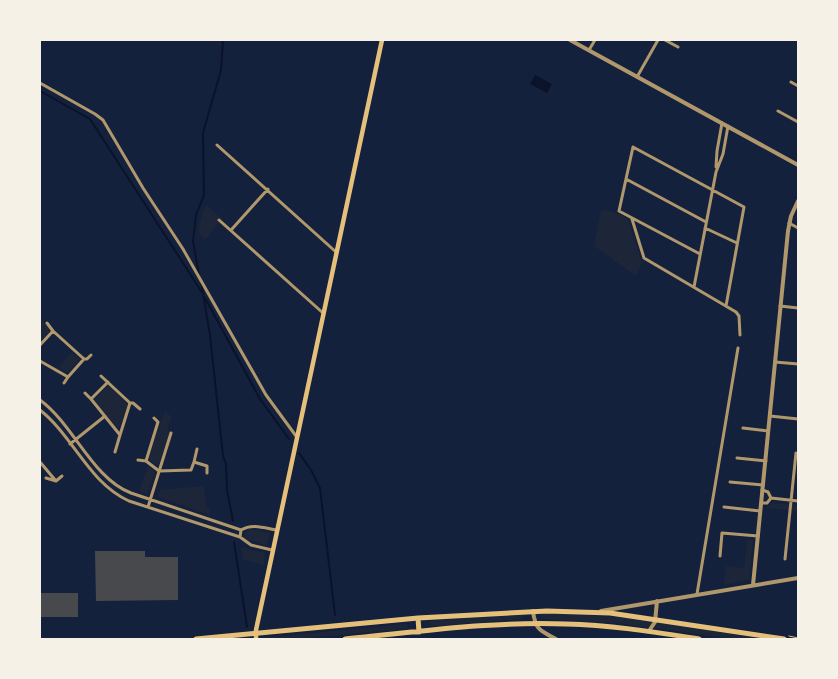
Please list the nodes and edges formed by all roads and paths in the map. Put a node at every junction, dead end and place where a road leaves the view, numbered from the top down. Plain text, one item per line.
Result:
1 (382, 40) edge
2 (570, 40) edge
3 (595, 40) edge
4 (658, 40) edge
5 (665, 40) edge
6 (678, 47) dead end
7 (589, 50) junction
8 (637, 77) junction
9 (791, 82) dead end
10 (40, 83) edge
11 (798, 86) edge
12 (778, 111) dead end
13 (798, 122) edge
14 (722, 123) junction
15 (728, 126) junction
16 (217, 145) dead end
17 (798, 165) edge
18 (716, 172) junction
19 (626, 180) junction
20 (268, 189) junction
21 (713, 190) junction
22 (798, 201) edge
23 (632, 218) junction
24 (219, 220) dead end
25 (706, 222) junction
26 (789, 223) junction
27 (705, 228) junction
28 (798, 228) edge
29 (232, 229) junction
30 (737, 243) junction
31 (336, 252) junction
32 (700, 254) junction
33 (694, 287) junction
34 (726, 306) junction
35 (780, 306) junction
36 (798, 308) edge
37 (323, 312) junction
38 (47, 323) dead end
39 (53, 331) junction
40 (740, 334) dead end
41 (40, 345) edge
42 (738, 348) dead end
43 (90, 355) dead end
44 (84, 359) junction
45 (40, 361) edge
46 (775, 362) junction
47 (798, 364) edge
48 (101, 376) dead end
49 (68, 377) junction
50 (108, 382) junction
51 (64, 383) dead end
52 (85, 393) dead end
53 (91, 399) junction
54 (40, 400) edge
55 (130, 403) junction
56 (140, 409) dead end
57 (40, 410) edge
58 (105, 416) junction
59 (770, 416) junction
60 (154, 418) dead end
61 (798, 419) edge
62 (743, 428) dead end
63 (768, 431) junction
64 (171, 433) dead end
65 (120, 435) junction
66 (296, 436) junction
67 (76, 439) junction
68 (70, 444) junction
69 (198, 449) dead end
70 (115, 452) dead end
71 (796, 453) dead end
72 (737, 458) dead end
73 (138, 460) dead end
74 (146, 461) junction
75 (766, 461) junction
76 (40, 462) edge
77 (194, 462) junction
78 (159, 471) junction
79 (206, 473) dead end
80 (62, 476) dead end
81 (46, 478) dead end
82 (56, 481) junction
83 (730, 482) dead end
84 (763, 485) junction
85 (762, 490) junction
86 (771, 498) junction
87 (150, 500) junction
88 (791, 500) junction
89 (798, 501) edge
90 (761, 503) junction
91 (148, 507) junction
92 (724, 507) dead end
93 (760, 511) junction
94 (241, 530) junction
95 (276, 530) junction
96 (758, 536) junction
97 (240, 537) junction
98 (272, 550) junction
99 (720, 556) dead end
100 (786, 559) dead end
101 (798, 578) edge
102 (753, 585) junction
103 (697, 594) junction
104 (657, 601) junction
105 (533, 611) junction
106 (594, 612) junction
107 (418, 618) junction
108 (655, 620) junction
109 (534, 623) junction
110 (419, 632) junction
111 (648, 632) junction
112 (256, 636) edge
113 (196, 639) edge
114 (345, 639) edge
115 (556, 639) edge
116 (699, 639) edge
117 (784, 639) edge

1 - 31 main road
2 - 7 street
3 - 7 street
4 - 8 street
5 - 6 street
7 - 8 street
8 - 14 street
9 - 11 street
10 - 66 street
12 - 13 street
14 - 15 street
14 - 18 street
15 - 17 street
15 - 18 street
16 - 20 street
18 - 21 street
19 - 21 street
19 - 23 street
19 - 25 street
20 - 29 street
20 - 31 street
21 - 25 street
21 - 30 street
22 - 26 street
23 - 32 street
23 - 33 street
24 - 29 street
25 - 27 street
26 - 28 street
26 - 35 street
27 - 30 street
27 - 32 street
29 - 37 street
30 - 34 street
31 - 37 main road
32 - 33 street
33 - 34 street
34 - 40 street
35 - 36 street
35 - 46 street
37 - 66 main road
38 - 39 street
39 - 41 street
39 - 44 street
42 - 103 street
43 - 44 street
44 - 49 street
45 - 49 street
46 - 47 street
46 - 59 street
48 - 50 street
49 - 51 street
50 - 53 street
50 - 55 street
52 - 53 street
53 - 58 street
54 - 67 street
55 - 56 street
55 - 65 street
57 - 68 street
58 - 65 street
58 - 67 street
59 - 61 street
59 - 63 street
60 - 74 street
62 - 63 street
63 - 75 street
64 - 78 street
65 - 70 street
66 - 95 main road
67 - 68 street
67 - 87 street
68 - 91 street
69 - 77 street
71 - 88 street
72 - 75 street
73 - 74 street
74 - 78 street
75 - 84 street
76 - 82 street
77 - 78 street
77 - 79 street
78 - 87 street
80 - 82 street
81 - 82 street
83 - 84 street
84 - 85 street
85 - 86 street
85 - 90 street
86 - 88 street
86 - 90 street
87 - 91 street
87 - 94 street
88 - 89 street
88 - 100 street
90 - 93 street
91 - 97 street
92 - 93 street
93 - 96 street
94 - 95 street
94 - 97 street
95 - 98 main road
96 - 99 street
96 - 102 street
97 - 98 street
98 - 112 main road
101 - 102 street
102 - 103 street
103 - 104 street
104 - 106 street
104 - 108 street
105 - 106 main road
105 - 107 main road
105 - 109 street
106 - 108 main road
107 - 110 main road
107 - 112 main road
108 - 111 street
108 - 117 main road
109 - 110 main road
109 - 111 main road
109 - 115 street
110 - 114 main road
111 - 116 main road
112 - 113 main road

